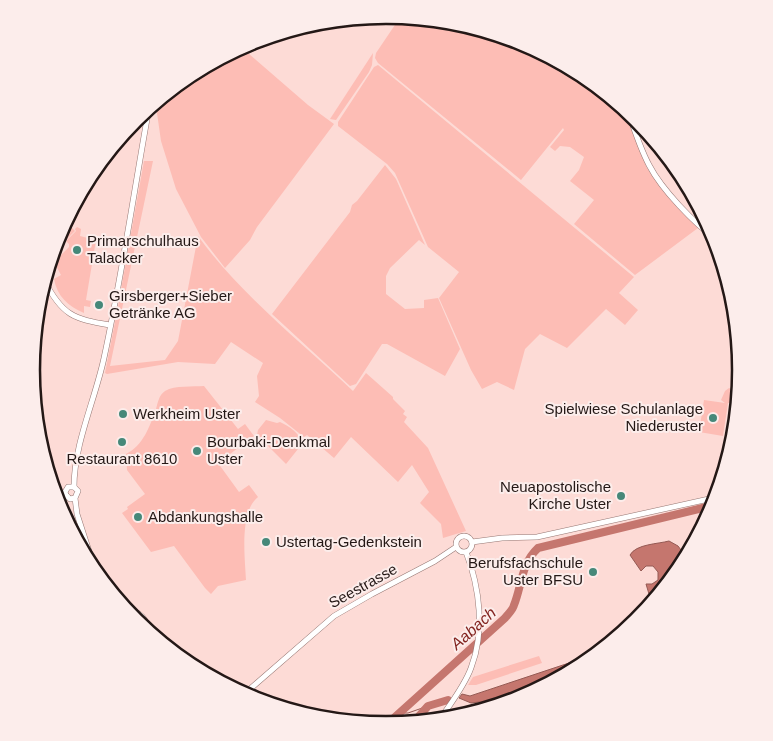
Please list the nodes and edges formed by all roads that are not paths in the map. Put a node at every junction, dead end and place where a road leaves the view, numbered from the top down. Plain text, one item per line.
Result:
1 (147, 120) edge
2 (634, 127) edge
3 (703, 230) edge
4 (50, 290) edge
5 (110, 326) junction
6 (62, 492) edge
7 (70, 493) junction
8 (708, 499) edge
9 (472, 542) junction
10 (87, 546) edge
11 (456, 547) junction
12 (466, 552) junction
13 (250, 689) edge
14 (445, 712) edge

1 - 5 street
2 - 3 street
4 - 5 street
5 - 7 street
6 - 7 street
7 - 10 street
8 - 9 street
9 - 11 street
9 - 12 street
11 - 12 street
11 - 13 street, Seestrasse
12 - 14 street

